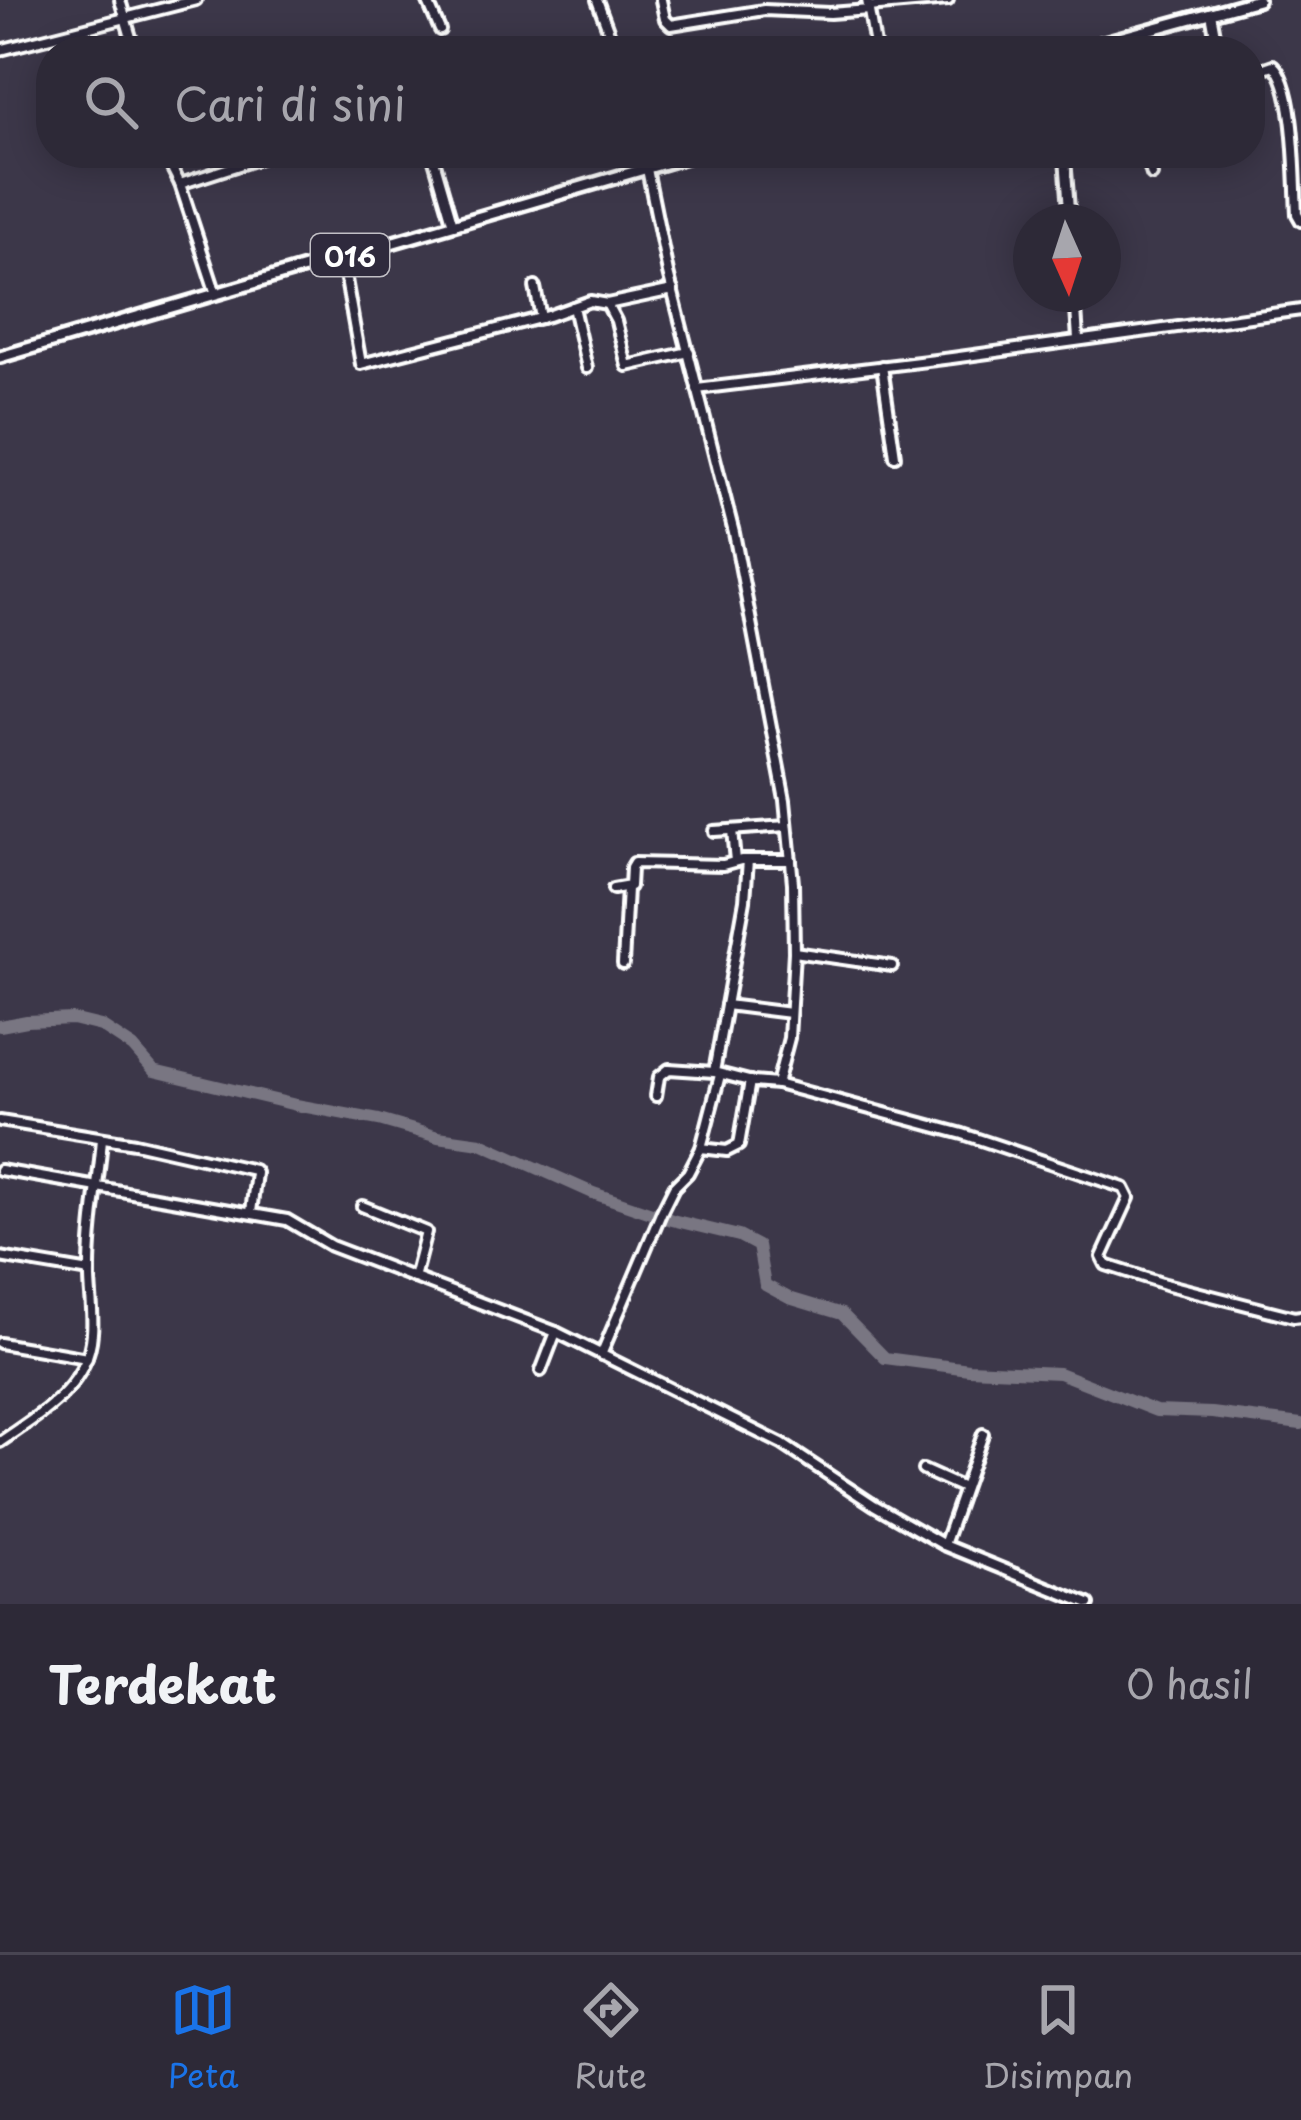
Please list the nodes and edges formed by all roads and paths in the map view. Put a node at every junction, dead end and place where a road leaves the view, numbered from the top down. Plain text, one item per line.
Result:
1 (120, 0) edge
2 (196, 0) edge
3 (427, 0) edge
4 (597, 0) edge
5 (661, 0) edge
6 (948, 0) edge
7 (1258, 0) edge
8 (868, 6) edge
9 (1211, 13) junction
10 (125, 20) junction
11 (440, 30) dead end
12 (58, 36) edge
13 (131, 36) edge
14 (610, 36) edge
15 (873, 36) edge
16 (1127, 36) edge
17 (1215, 36) edge
18 (36, 41) edge
19 (0, 50) edge
20 (1265, 67) edge
21 (1297, 128) edge
22 (172, 168) edge
23 (230, 168) edge
24 (437, 168) edge
25 (649, 168) edge
26 (652, 168) edge
27 (1066, 168) edge
28 (1150, 168) edge
29 (1152, 175) dead end
30 (180, 184) junction
31 (1069, 204) edge
32 (1301, 221) edge
33 (454, 225) junction
34 (342, 257) junction
35 (535, 287) dead end
36 (673, 290) junction
37 (216, 294) junction
38 (607, 304) junction
39 (572, 307) junction
40 (1301, 310) edge
41 (1076, 312) edge
42 (541, 318) junction
43 (1078, 339) junction
44 (688, 352) junction
45 (0, 357) edge
46 (882, 366) junction
47 (587, 368) dead end
48 (698, 389) junction
49 (895, 456) dead end
50 (787, 826) junction
51 (732, 830) junction
52 (714, 831) dead end
53 (748, 860) junction
54 (791, 860) junction
55 (735, 861) junction
56 (613, 889) dead end
57 (627, 889) junction
58 (794, 952) junction
59 (623, 964) dead end
60 (892, 966) dead end
61 (726, 1005) junction
62 (790, 1013) junction
63 (717, 1073) junction
64 (750, 1081) junction
65 (777, 1084) junction
66 (656, 1096) dead end
67 (0, 1121) edge
68 (102, 1138) junction
69 (700, 1148) junction
70 (0, 1170) edge
71 (99, 1186) junction
72 (362, 1206) dead end
73 (251, 1212) junction
74 (0, 1257) edge
75 (90, 1272) junction
76 (414, 1278) junction
77 (1301, 1316) edge
78 (556, 1332) junction
79 (0, 1343) edge
80 (601, 1355) junction
81 (86, 1358) junction
82 (541, 1371) dead end
83 (0, 1427) edge
84 (17, 1430) junction
85 (983, 1434) dead end
86 (0, 1442) edge
87 (923, 1470) dead end
88 (962, 1488) junction
89 (944, 1545) junction
90 (1089, 1604) edge

1 - 10 street
2 - 10 street
3 - 11 street
4 - 14 street
5 - 8 street
6 - 8 street
7 - 9 main road
8 - 15 street
9 - 16 main road
9 - 17 street
10 - 12 street
10 - 13 street
18 - 19 street
20 - 21 street
21 - 32 street
22 - 30 street
23 - 30 street
24 - 33 street
25 - 33 main road, 016
26 - 36 street
27 - 31 street
28 - 29 street
30 - 37 street
33 - 34 main road, 016
34 - 37 main road, 016
34 - 42 street
35 - 42 street
36 - 38 street
36 - 44 street
37 - 45 main road, 016
38 - 39 street
38 - 44 street
39 - 42 street
39 - 47 street
40 - 43 street
41 - 43 street
43 - 46 street
44 - 48 street
46 - 48 street
46 - 49 street
48 - 50 street
50 - 51 street
50 - 54 street
51 - 52 street
51 - 55 street
53 - 54 street
53 - 55 street
53 - 61 street
54 - 58 street
55 - 57 street
56 - 57 street
57 - 59 street
58 - 60 street
58 - 62 street
61 - 62 street
61 - 63 street
62 - 65 street
63 - 64 street
63 - 66 street
63 - 69 street
64 - 65 street
64 - 69 street
65 - 77 street
67 - 68 street
68 - 71 street
68 - 73 street
69 - 80 street
70 - 71 street
71 - 73 street
71 - 75 street
72 - 76 street
73 - 76 street
74 - 75 street
75 - 81 street
76 - 78 street
78 - 80 street
78 - 82 street
79 - 81 street
80 - 89 street
81 - 84 street
83 - 84 street
84 - 86 street
85 - 88 street
87 - 88 street
88 - 89 street
89 - 90 street

